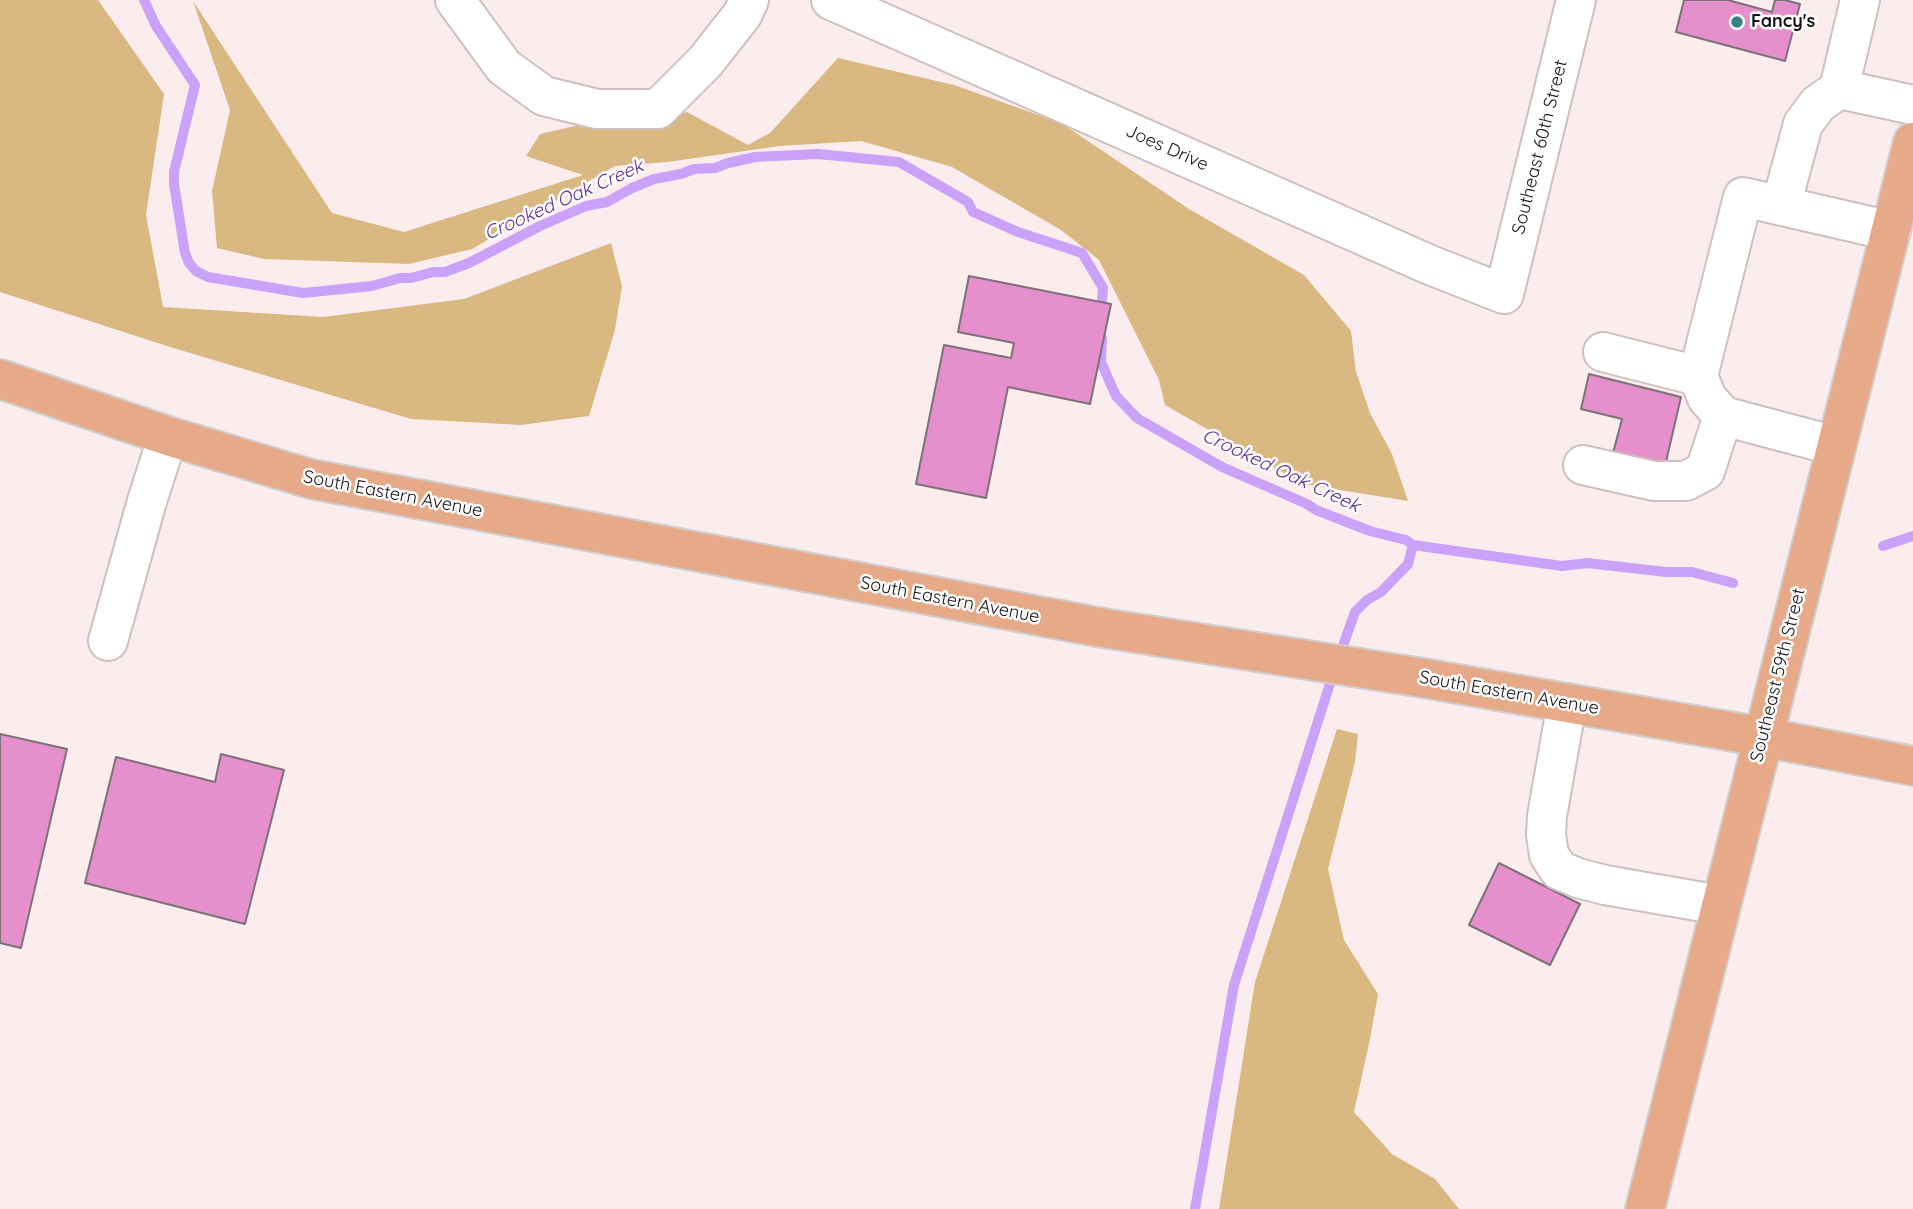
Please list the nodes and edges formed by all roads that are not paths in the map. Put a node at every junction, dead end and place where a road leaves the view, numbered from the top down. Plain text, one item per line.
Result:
1 (455, 0) edge
2 (749, 0) edge
3 (831, 0) edge
4 (1576, 0) edge
5 (1860, 0) edge
6 (1839, 89) junction
7 (1913, 105) edge
8 (1912, 153) edge
9 (1781, 206) junction
10 (1891, 231) junction
11 (1504, 294) joint
12 (1603, 352) dead end
13 (1698, 376) junction
14 (0, 379) edge
15 (1723, 416) junction
16 (168, 436) junction
17 (1836, 446) junction
18 (1583, 465) dead end
19 (108, 641) dead end
20 (1567, 703) junction
21 (1763, 737) junction
22 (1913, 766) edge
23 (1720, 905) junction
24 (1645, 1209) edge

1 - 2 street
3 - 11 street, Joes Drive
4 - 11 street, Southeast 60th Street
5 - 6 street
6 - 7 street
6 - 9 street
8 - 10 main road, Southeast 59th Street
9 - 10 street
9 - 13 street
10 - 17 main road, Southeast 59th Street
12 - 13 street
13 - 15 street
14 - 16 main road, South Eastern Avenue
15 - 17 street
15 - 18 street
16 - 19 street
16 - 20 main road, South Eastern Avenue
17 - 21 main road, Southeast 59th Street
20 - 21 main road, South Eastern Avenue
20 - 23 street
21 - 22 main road, South Eastern Avenue
21 - 23 main road, Southeast 59th Street
23 - 24 main road, Southeast 59th Street

